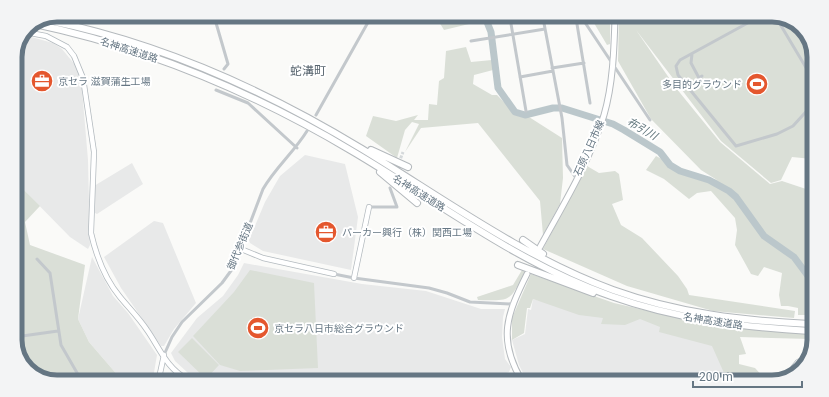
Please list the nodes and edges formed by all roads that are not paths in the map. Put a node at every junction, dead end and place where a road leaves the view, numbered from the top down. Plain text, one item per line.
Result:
1 (55, 22) edge
2 (216, 22) edge
3 (368, 22) edge
4 (510, 22) edge
5 (544, 22) edge
6 (577, 22) edge
7 (585, 22) edge
8 (615, 22) edge
9 (750, 22) edge
10 (781, 24) edge
11 (42, 26) edge
12 (545, 29) junction
13 (32, 33) edge
14 (512, 35) junction
15 (471, 41) dead end
16 (692, 54) junction
17 (584, 63) junction
18 (612, 63) junction
19 (224, 69) dead end
20 (807, 69) edge
21 (553, 70) junction
22 (702, 76) dead end
23 (520, 77) junction
24 (216, 90) dead end
25 (590, 103) dead end
26 (807, 111) edge
27 (526, 112) dead end
28 (316, 115) dead end
29 (650, 120) dead end
30 (320, 124) junction
31 (307, 131) dead end
32 (297, 148) junction
33 (352, 151) junction
34 (408, 167) dead end
35 (576, 178) junction
36 (390, 188) dead end
37 (417, 204) dead end
38 (369, 208) joint
39 (523, 240) dead end
40 (540, 247) dead end
41 (241, 249) junction
42 (37, 259) dead end
43 (518, 265) dead end
44 (555, 265) junction
45 (334, 274) joint
46 (527, 274) dead end
47 (354, 278) junction
48 (512, 304) junction
49 (670, 314) junction
50 (807, 324) edge
51 (58, 331) junction
52 (807, 331) edge
53 (22, 336) edge
54 (164, 355) junction
55 (78, 375) edge
56 (160, 375) edge
57 (182, 375) edge
58 (519, 375) edge

1 - 30 highway, 名神高速道路
2 - 19 street
3 - 28 street
4 - 14 street
5 - 12 street
6 - 17 street
7 - 18 street
8 - 18 main road, 石原八日市線
9 - 16 street
10 - 20 street
11 - 33 highway, 名神高速道路
12 - 14 street
12 - 21 street
13 - 54 street
14 - 15 street
14 - 23 street
16 - 22 street
16 - 26 street
17 - 21 street
17 - 25 street
18 - 29 street
18 - 35 main road, 石原八日市線
21 - 23 street
21 - 35 street
23 - 27 street
24 - 32 street
30 - 34 highway
30 - 44 highway, 名神高速道路
31 - 32 street, 御代参街道
32 - 41 street, 御代参街道
33 - 37 highway
33 - 49 highway, 名神高速道路
35 - 40 main road, 石原八日市線
36 - 38 street
38 - 47 street
39 - 44 highway
41 - 45 street
41 - 54 street, 御代参街道
42 - 51 street
43 - 49 highway
44 - 50 highway, 名神高速道路
45 - 47 street
46 - 48 main road
47 - 48 street
48 - 58 main road
49 - 52 highway, 名神高速道路
51 - 53 street
51 - 55 street
54 - 56 street, 御代参街道
54 - 57 street

